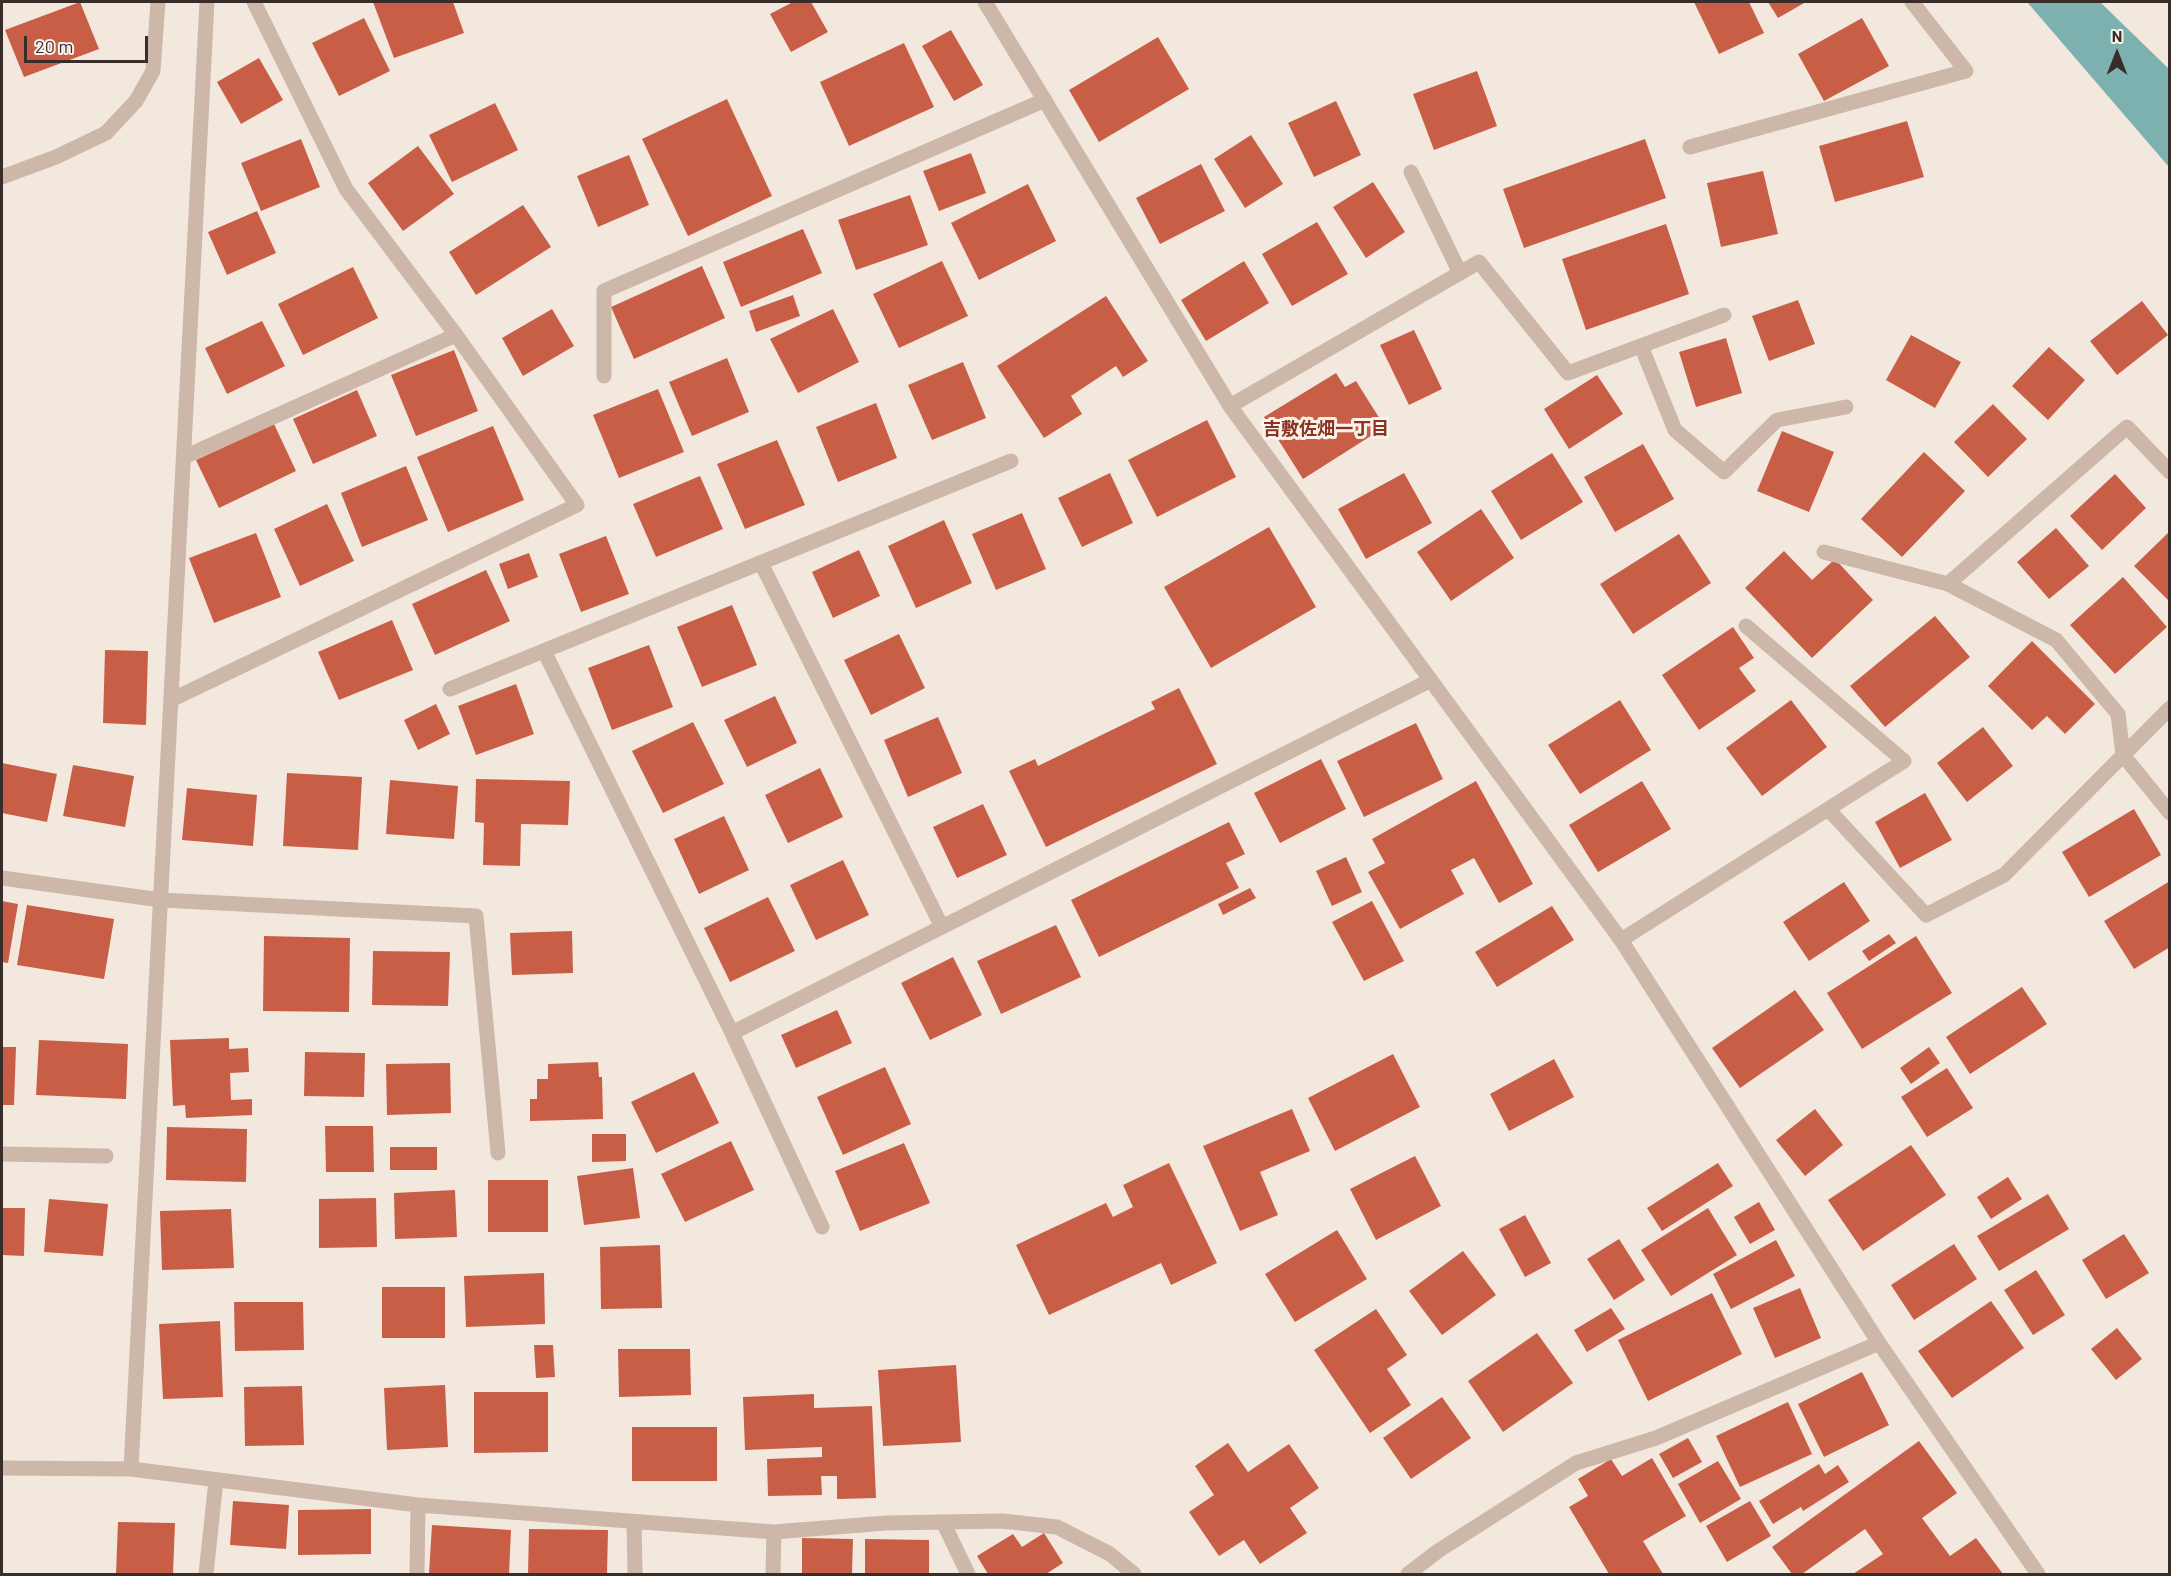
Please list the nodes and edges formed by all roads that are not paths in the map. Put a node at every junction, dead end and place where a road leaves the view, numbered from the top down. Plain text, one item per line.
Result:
1 (158, 2) edge
2 (207, 2) edge
3 (254, 2) edge
4 (984, 2) edge
5 (1912, 2) edge
6 (1045, 100) junction
7 (1690, 147) dead end
8 (1410, 172) dead end
9 (2, 177) edge
10 (1460, 273) junction
11 (1725, 315) dead end
12 (456, 335) junction
13 (1641, 346) junction
14 (604, 376) dead end
15 (1230, 406) junction
16 (1846, 407) dead end
17 (184, 457) junction
18 (1011, 461) dead end
19 (2169, 472) edge
20 (1824, 552) dead end
21 (761, 563) junction
22 (1948, 584) junction
23 (1746, 626) dead end
24 (544, 651) junction
25 (1431, 680) junction
26 (450, 689) dead end
27 (171, 700) junction
28 (2169, 708) edge
29 (2123, 755) junction
30 (1828, 809) junction
31 (2169, 813) edge
32 (2, 878) edge
33 (161, 900) junction
34 (942, 927) junction
35 (1621, 940) junction
36 (732, 1033) junction
37 (498, 1153) dead end
38 (2, 1154) edge
39 (106, 1156) dead end
40 (822, 1227) dead end
41 (1879, 1343) junction
42 (2, 1468) edge
43 (131, 1469) junction
44 (216, 1480) junction
45 (418, 1505) junction
46 (634, 1522) junction
47 (943, 1522) junction
48 (774, 1532) junction
49 (206, 1575) edge
50 (417, 1575) edge
51 (635, 1575) edge
52 (773, 1575) edge
53 (968, 1575) edge
54 (1134, 1575) edge
55 (1408, 1575) edge
56 (2038, 1575) edge

1 - 9 street
2 - 17 street
3 - 12 street
4 - 6 street
5 - 7 street
6 - 14 street
6 - 15 street
8 - 10 street
10 - 13 street
10 - 15 street
11 - 13 street
12 - 17 street
12 - 27 street
13 - 16 street
15 - 25 street
17 - 27 street
18 - 21 street
19 - 22 street
20 - 22 street
21 - 24 street
21 - 34 street
22 - 29 street
23 - 30 street
24 - 26 street
24 - 36 street
25 - 34 street
25 - 35 street
27 - 33 street
28 - 29 street
29 - 30 street
29 - 31 street
30 - 35 street
32 - 33 street
33 - 37 street
33 - 43 street
34 - 36 street
35 - 41 street
36 - 40 street
38 - 39 street
41 - 55 street
41 - 56 street
42 - 43 street
43 - 44 street
44 - 45 street
44 - 49 street
45 - 46 street
45 - 50 street
46 - 48 street
46 - 51 street
47 - 48 street
47 - 53 street
47 - 54 street
48 - 52 street

